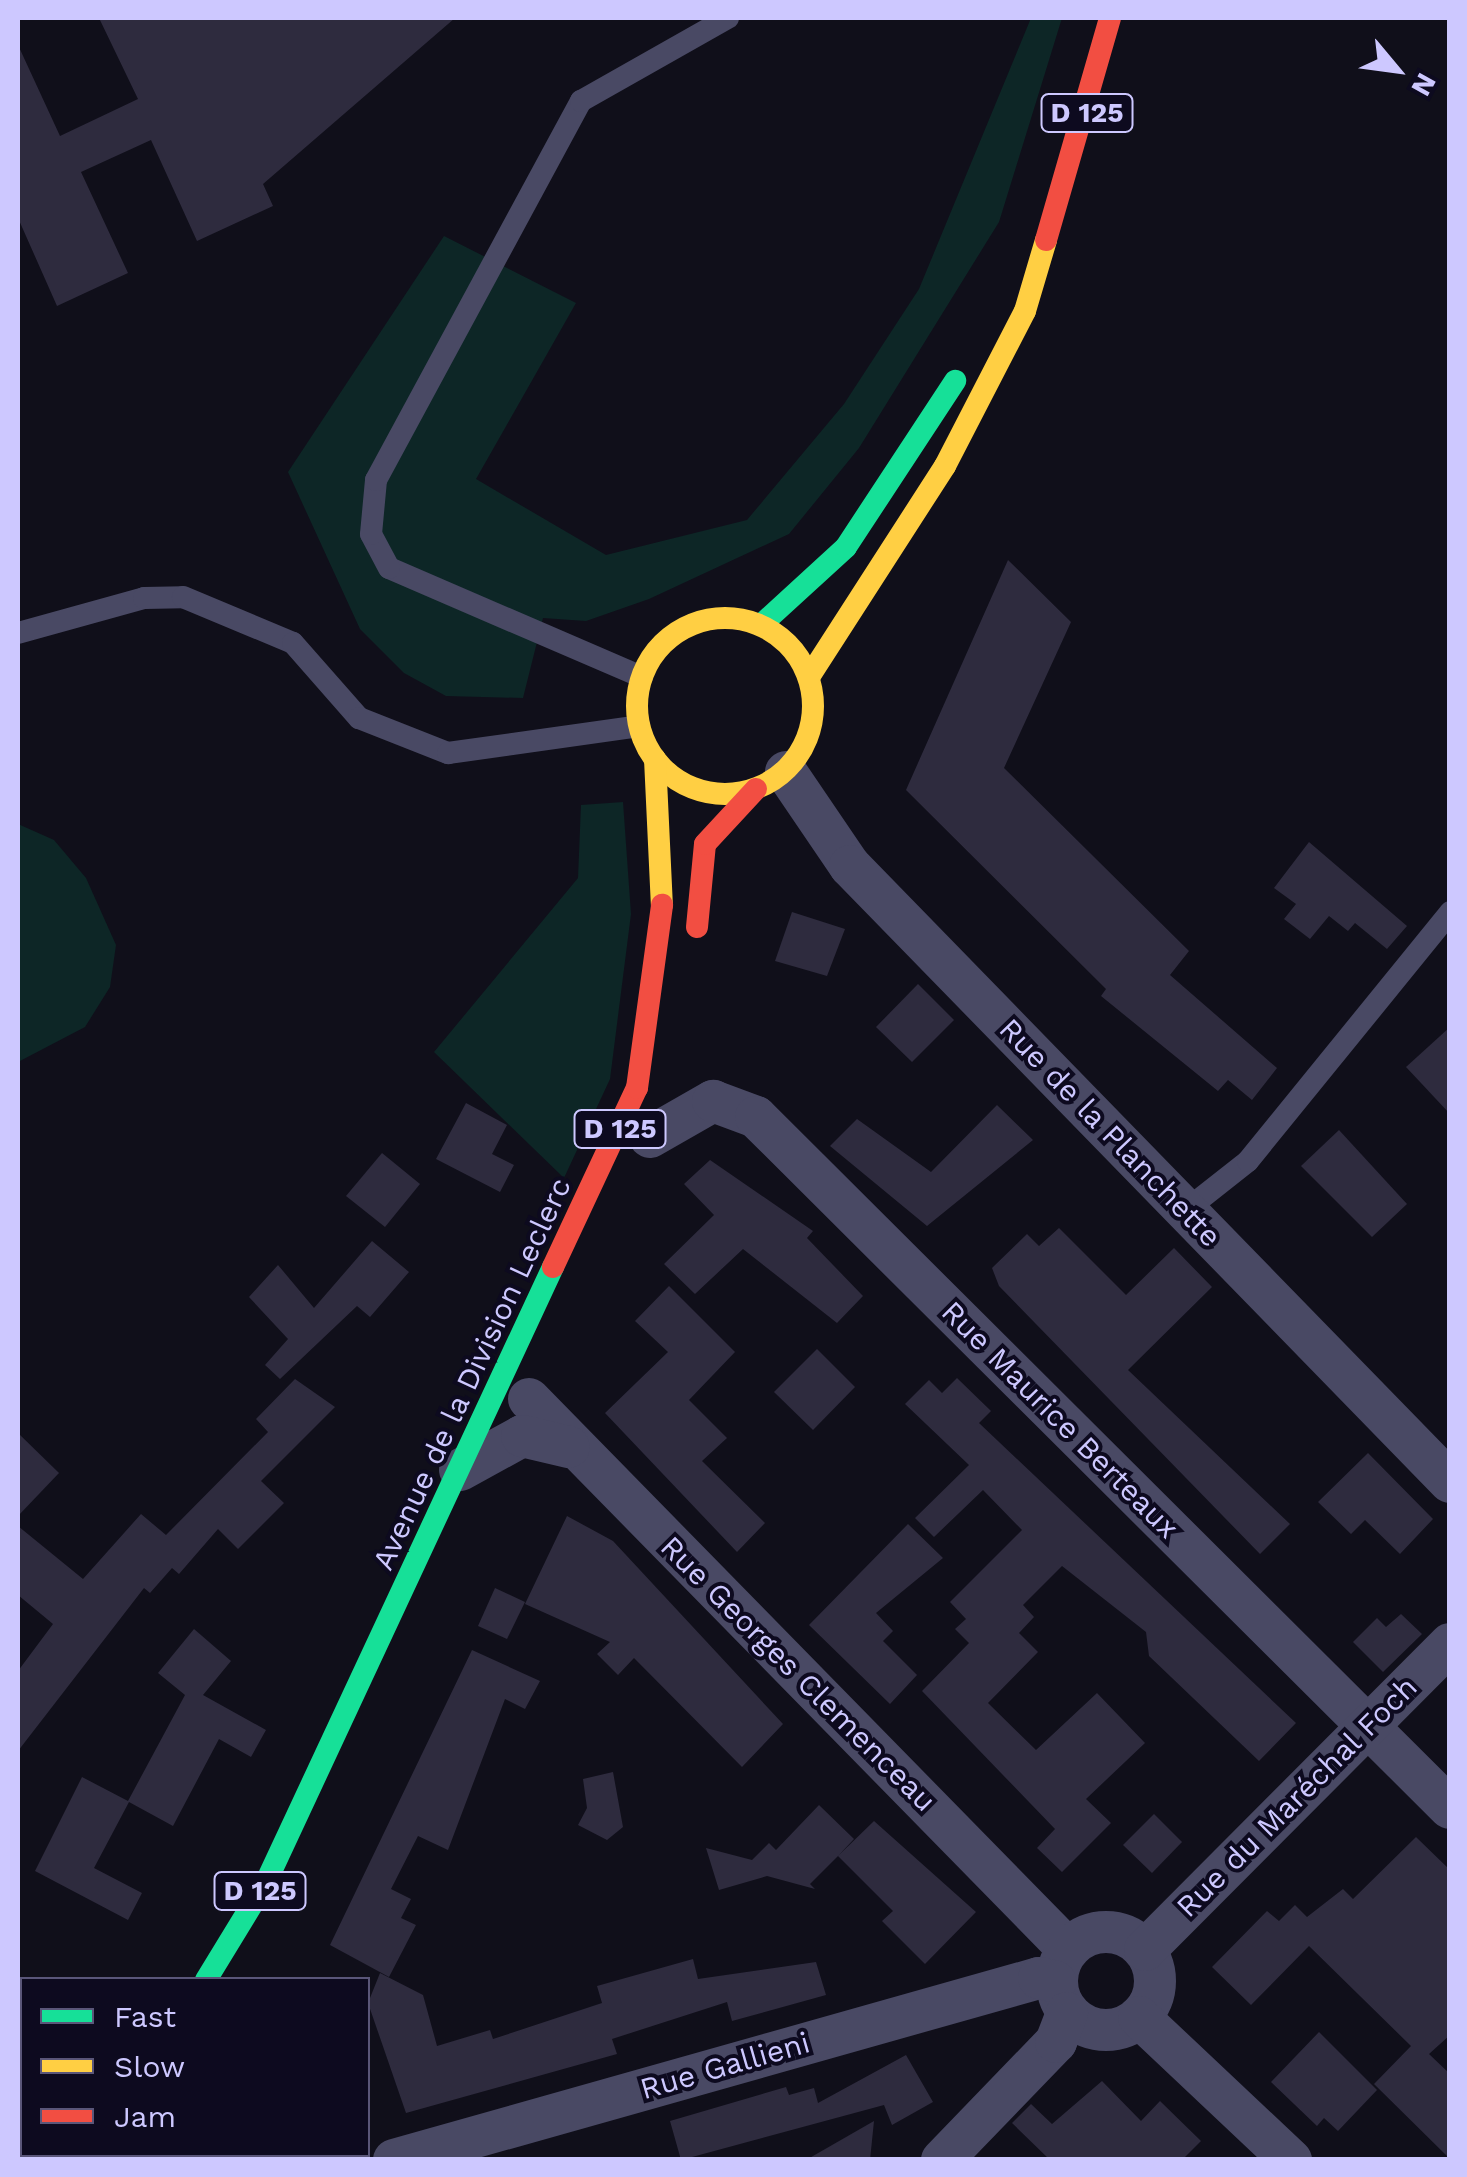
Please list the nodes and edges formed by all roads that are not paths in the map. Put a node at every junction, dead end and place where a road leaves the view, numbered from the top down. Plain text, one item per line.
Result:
1 (728, 18) edge
2 (1110, 18) edge
3 (1058, 207) junction
4 (761, 625) junction
5 (18, 632) edge
6 (642, 677) junction
7 (809, 677) junction
8 (638, 726) junction
9 (655, 759) junction
10 (771, 780) junction
11 (1450, 912) edge
12 (695, 960) dead end
13 (651, 1135) dead end
14 (1186, 1210) junction
15 (533, 1391) joint
16 (510, 1440) junction
17 (568, 1447) junction
18 (473, 1480) junction
19 (1450, 1482) edge
20 (1450, 1644) edge
21 (1367, 1726) junction
22 (1450, 1808) edge
23 (1145, 1950) junction
24 (208, 1977) edge
25 (1064, 1981) junction
26 (1139, 2018) junction
27 (394, 2160) edge
28 (942, 2160) edge
29 (1291, 2160) edge

1 - 6 lane
2 - 3 main road, D 125
3 - 4 main road, D 125
3 - 7 main road, D 125
4 - 6 main road
4 - 7 main road
5 - 8 lane
6 - 8 main road
7 - 10 main road
8 - 9 main road
9 - 10 main road
9 - 18 main road, Avenue de la Division Leclerc / D 125
10 - 12 main road
10 - 14 street, Rue de la Planchette
11 - 14 lane
13 - 21 street, Rue Maurice Berteaux
14 - 19 street, Rue de la Planchette
15 - 16 main road, Avenue de la Division Leclerc
15 - 17 street, Rue Georges Clemenceau
16 - 17 street
16 - 18 street
17 - 25 street, Rue Georges Clemenceau
18 - 24 main road, Avenue de la Division Leclerc / D 125
20 - 21 street, Rue du Maréchal Foch
21 - 22 street, Rue Maurice Berteaux
21 - 23 street, Rue du Maréchal Foch
23 - 25 street
23 - 26 street
25 - 26 street
25 - 27 street, Rue Gallieni
25 - 28 street
26 - 29 street

